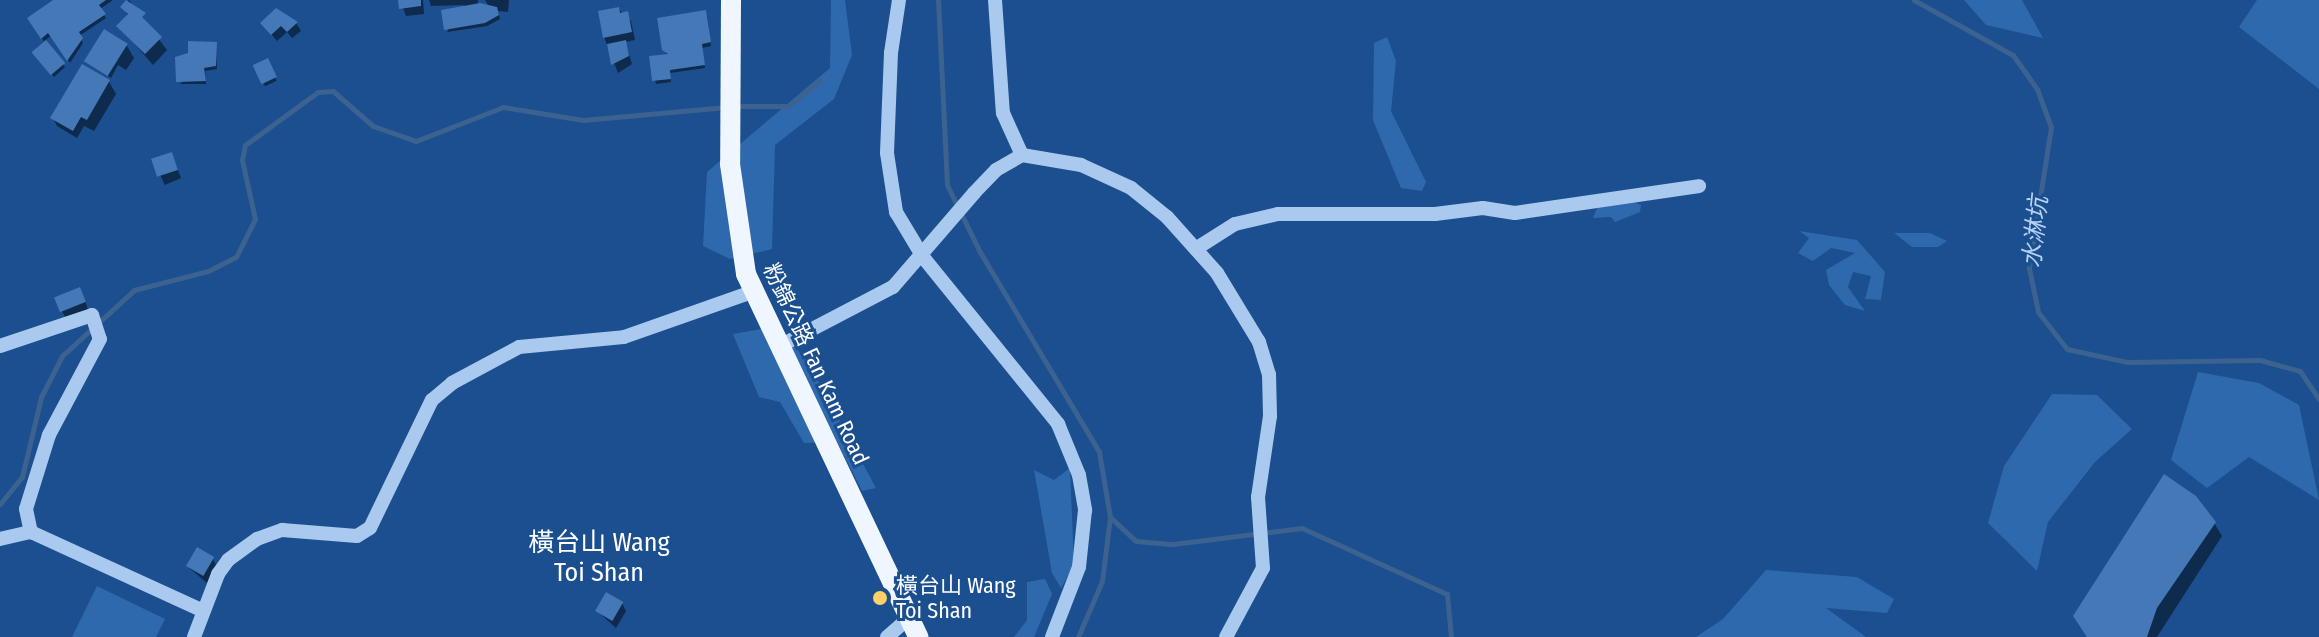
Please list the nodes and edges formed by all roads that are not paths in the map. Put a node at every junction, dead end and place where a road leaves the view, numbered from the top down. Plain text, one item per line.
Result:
1 (731, 0) edge
2 (899, 0) edge
3 (995, 0) edge
4 (1022, 155) junction
5 (1699, 186) dead end
6 (1197, 248) junction
7 (923, 257) junction
8 (752, 292) junction
9 (0, 346) edge
10 (778, 347) junction
11 (31, 532) junction
12 (0, 539) edge
13 (201, 610) junction
14 (909, 618) junction
15 (194, 637) edge
16 (887, 637) edge
17 (918, 637) edge
18 (1052, 637) edge
19 (1226, 637) edge

1 - 8 main road, 粉錦公路 Fan Kam Road
2 - 7 street
3 - 4 street
4 - 6 street
4 - 7 street
5 - 6 street
6 - 19 street
7 - 10 street
7 - 18 street
8 - 10 main road, 粉錦公路 Fan Kam Road
8 - 13 street
9 - 11 street
10 - 14 main road, 粉錦公路 Fan Kam Road
11 - 12 street
11 - 13 street
13 - 15 street
14 - 16 street
14 - 17 main road, 粉錦公路 Fan Kam Road

